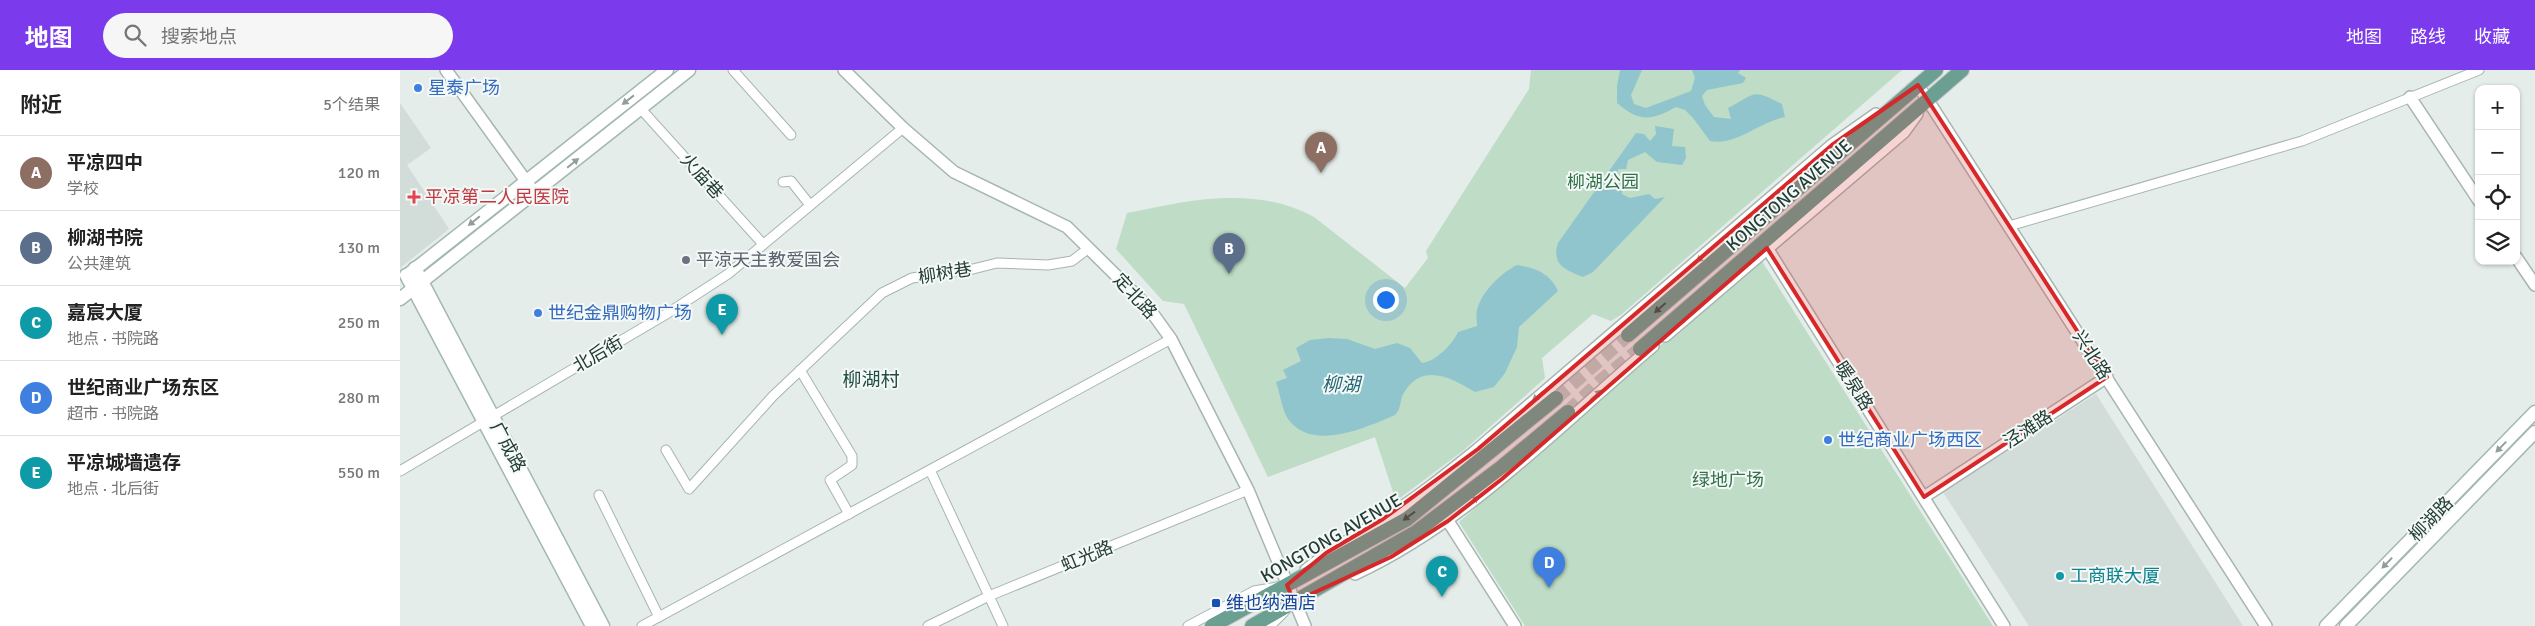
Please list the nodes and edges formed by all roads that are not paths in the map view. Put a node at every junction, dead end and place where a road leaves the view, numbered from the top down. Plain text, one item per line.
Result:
1 (446, 70) edge
2 (667, 70) edge
3 (689, 70) edge
4 (734, 70) edge
5 (1936, 70) edge
6 (1962, 70) edge
7 (2480, 70) edge
8 (845, 71) edge
9 (1918, 85) junction
10 (2410, 98) junction
11 (1927, 100) junction
12 (640, 109) junction
13 (903, 128) junction
14 (791, 134) dead end
15 (525, 180) junction
16 (782, 182) dead end
17 (535, 193) junction
18 (2475, 195) edge
19 (810, 205) junction
20 (2009, 226) junction
21 (763, 244) junction
22 (1089, 248) junction
23 (1767, 248) junction
24 (2520, 263) edge
25 (407, 275) edge
26 (418, 286) junction
27 (2535, 286) edge
28 (400, 299) edge
29 (1628, 336) tunnel mouth
30 (1171, 339) junction
31 (1640, 350) tunnel mouth
32 (800, 370) junction
33 (2107, 377) junction
34 (1556, 398) tunnel mouth
35 (1568, 412) tunnel mouth
36 (2535, 412) edge
37 (488, 418) junction
38 (2535, 432) edge
39 (666, 450) dead end
40 (401, 468) edge
41 (930, 470) junction
42 (1248, 490) junction
43 (599, 495) dead end
44 (1924, 497) junction
45 (849, 514) junction
46 (1448, 521) junction
47 (1287, 585) junction
48 (989, 596) junction
49 (1294, 602) junction
50 (659, 617) junction
51 (592, 626) edge
52 (603, 626) edge
53 (642, 626) edge
54 (928, 626) edge
55 (1003, 626) edge
56 (1188, 626) edge
57 (1212, 626) edge
58 (1252, 626) edge
59 (1270, 626) edge
60 (1305, 626) edge
61 (1515, 626) edge
62 (2004, 626) edge
63 (2266, 626) edge
64 (2326, 626) edge
65 (2346, 626) edge

1 - 15 street
2 -> 15 main road
3 - 12 main road
4 - 14 street
5 - 9 main road, KONGTONG AVENUE
6 - 11 main road, KONGTONG AVENUE
7 - 10 street
8 - 13 street, 定北路
9 - 11 street, 兴北路
9 -> 29 main road, KONGTONG AVENUE
9 -> 47 street
10 - 18 street
10 - 20 street
11 - 20 street, 兴北路
11 - 23 street
11 - 31 main road, KONGTONG AVENUE
17 -> 12 main road
12 - 21 street, 火庙巷
13 - 19 street, 北后街
13 - 22 street, 定北路
15 - 17 street
15 -> 25 main road
16 - 19 street
17 - 26 main road
19 - 21 street, 北后街
20 - 33 street, 兴北路
21 - 37 street, 北后街
22 - 30 street, 定北路
22 - 32 street, 柳树巷
23 - 44 street, 暖泉路
46 -> 23 street
24 - 27 street
25 - 26 main road, 广成路
26 - 28 main road
26 - 37 main road, 广成路
30 - 41 street
30 - 42 street, 定北路
32 - 39 street, 柳树巷
32 - 45 street
33 - 44 street, 泾滩路
33 - 63 street, 兴北路
34 -> 47 main road, KONGTONG AVENUE
35 - 49 main road, KONGTONG AVENUE
36 -> 64 main road, 柳湖路
37 - 40 street, 北后街
37 - 51 main road, 广成路
37 - 52 main road, 广成路
38 - 65 main road, 柳湖路
41 - 45 street
41 - 48 street
42 - 47 street, 定北路
42 - 48 street, 虹光路
43 - 50 street
44 - 62 street, 暖泉路
45 - 50 street
46 - 49 street
46 - 61 street
47 - 49 street, 定北路
47 - 56 street
47 - 57 main road, KONGTONG AVENUE
48 - 54 street, 虹光路
48 - 55 street
49 - 58 main road, KONGTONG AVENUE
49 - 59 street
49 - 60 street, 定北路
50 - 53 street

